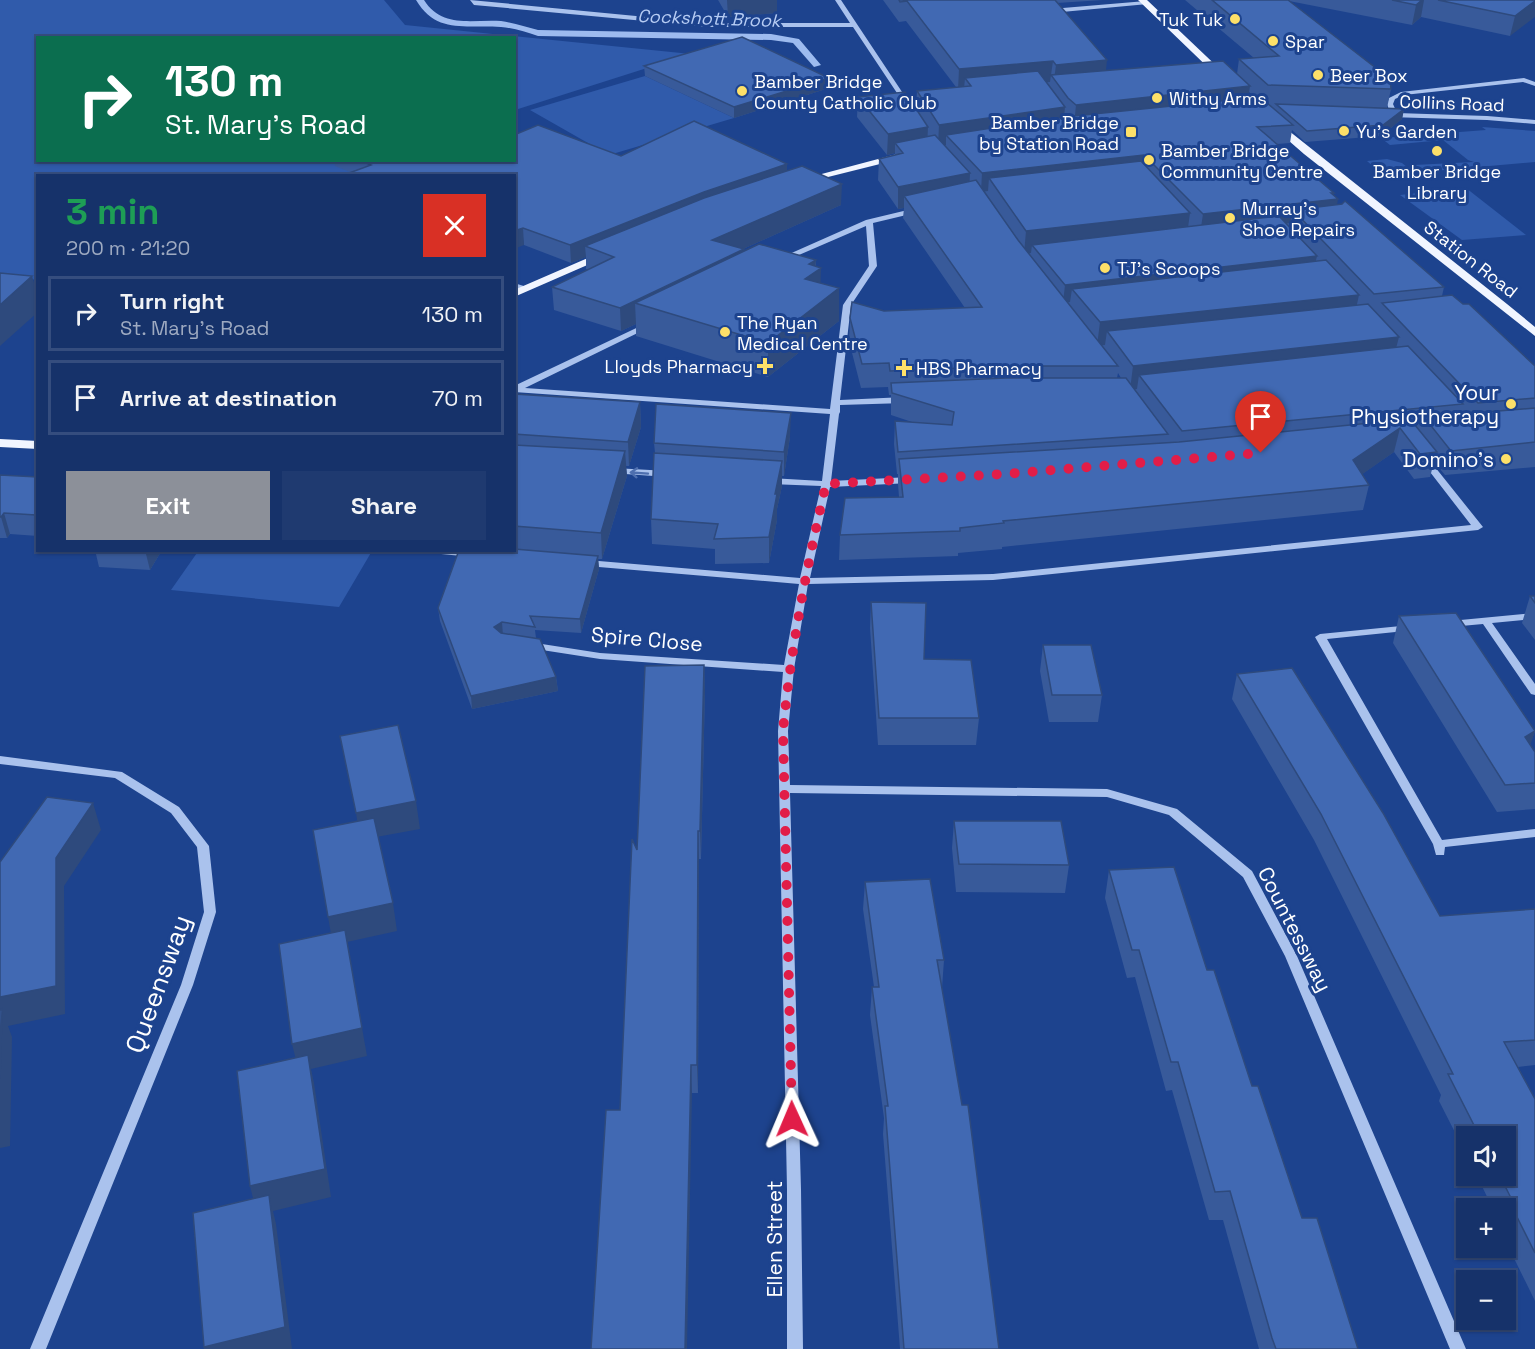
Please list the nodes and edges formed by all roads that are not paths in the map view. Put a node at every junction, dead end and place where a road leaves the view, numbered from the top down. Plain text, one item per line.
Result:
1 (473, 0) edge
2 (838, 0) edge
3 (1144, 2) edge
4 (1047, 11) edge
5 (1058, 11) junction
6 (1062, 17) edge
7 (856, 25) junction
8 (1535, 84) edge
9 (1232, 85) edge
10 (916, 98) dead end
11 (904, 99) junction
12 (892, 101) edge
13 (909, 108) edge
14 (1384, 115) edge
15 (1394, 115) junction
16 (1268, 117) edge
17 (1535, 122) edge
18 (904, 156) edge
19 (792, 184) edge
20 (922, 209) edge
21 (869, 222) junction
22 (618, 248) edge
23 (777, 261) edge
24 (518, 289) edge
25 (662, 318) edge
26 (1535, 333) edge
27 (516, 390) edge
28 (516, 390) edge
29 (915, 399) edge
30 (836, 408) junction
31 (0, 443) edge
32 (36, 445) edge
33 (1414, 447) edge
34 (604, 470) edge
35 (674, 475) edge
36 (921, 479) edge
37 (756, 480) edge
38 (826, 484) junction
39 (449, 552) edge
40 (477, 555) edge
41 (570, 562) edge
42 (804, 581) junction
43 (1535, 616) edge
44 (1486, 621) junction
45 (1438, 625) edge
46 (1426, 627) edge
47 (513, 643) edge
48 (789, 669) junction
49 (1535, 692) edge
50 (0, 760) edge
51 (786, 789) junction
52 (1535, 834) edge
53 (38, 1349) edge
54 (795, 1349) edge
55 (1458, 1349) edge

1 - 7 street
2 - 7 street
3 - 5 street
3 - 9 main road
4 - 5 street
5 - 6 street
7 - 11 street
8 - 15 street
10 - 11 street
11 - 12 street
11 - 13 street
14 - 15 street, Collins Road
15 - 17 street, Collins Road
16 - 26 main road, Station Road
18 - 19 main road
20 - 21 street
21 - 23 street
21 - 30 street, Ellen Street
22 - 24 main road
25 - 28 street
27 - 30 street
29 - 30 street
30 - 38 street, Ellen Street
31 - 32 main road
33 - 42 street
35 -> 34 street
36 - 38 street
37 - 38 street
38 - 42 street, Ellen Street
39 - 40 street
41 - 42 street
42 - 48 street, Ellen Street
43 - 44 street
44 - 45 street
44 - 49 street
46 - 52 street
47 - 48 street, Spire Close
48 - 51 street, Ellen Street
50 - 53 street, Queensway
51 - 54 street, Ellen Street
51 - 55 street, Countessway

